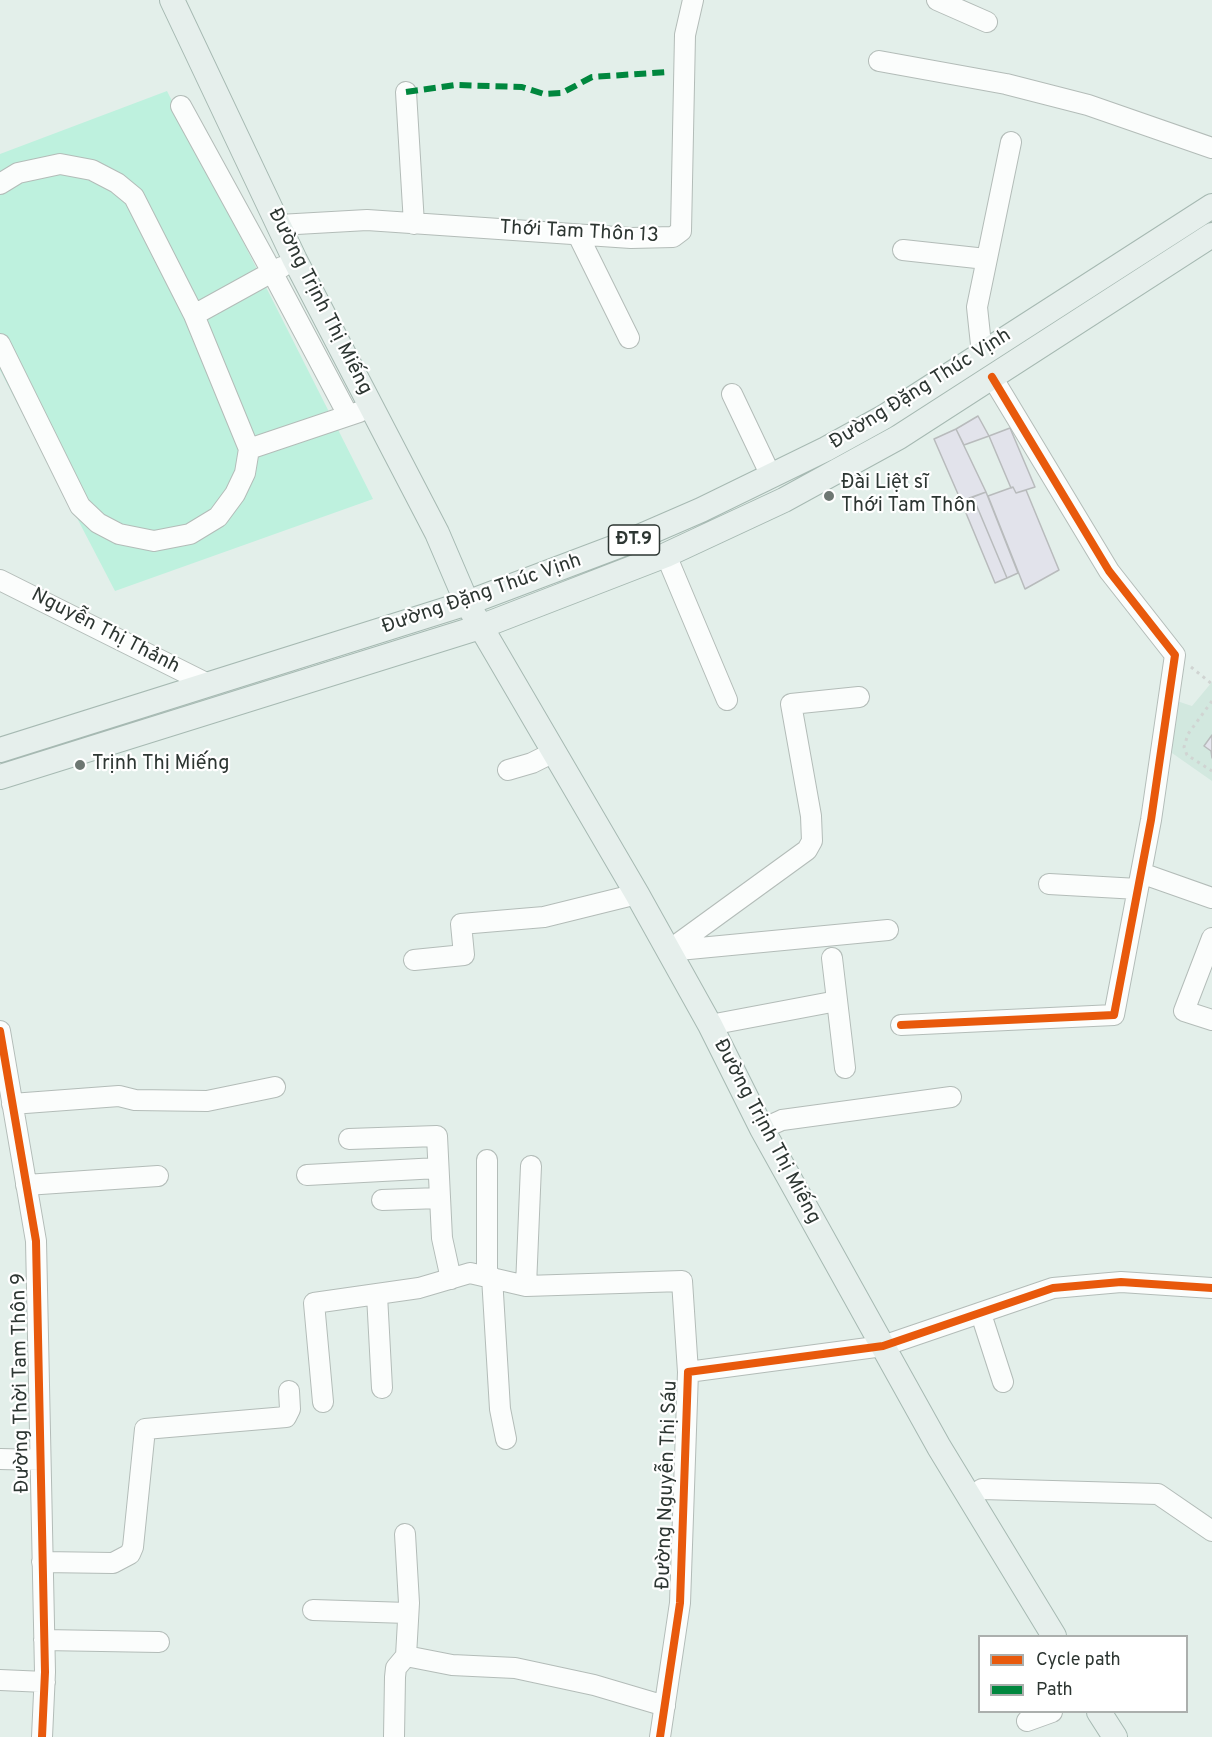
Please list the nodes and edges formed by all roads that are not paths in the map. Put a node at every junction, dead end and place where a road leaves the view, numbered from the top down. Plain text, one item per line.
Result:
1 (172, 0) edge
2 (693, 0) edge
3 (937, 0) edge
4 (987, 22) dead end
5 (879, 61) dead end
6 (406, 92) dead end
7 (181, 106) dead end
8 (1011, 142) dead end
9 (1212, 148) edge
10 (0, 184) edge
11 (1212, 206) edge
12 (414, 224) junction
13 (279, 225) junction
14 (578, 235) junction
15 (1212, 235) edge
16 (903, 250) dead end
17 (986, 259) junction
18 (295, 260) junction
19 (272, 272) junction
20 (194, 315) junction
21 (629, 339) dead end
22 (0, 344) edge
23 (982, 354) junction
24 (992, 377) junction
25 (732, 394) dead end
26 (373, 408) junction
27 (348, 415) junction
28 (249, 449) junction
29 (771, 476) junction
30 (666, 555) junction
31 (0, 580) edge
32 (466, 603) junction
33 (480, 627) junction
34 (210, 685) junction
35 (859, 698) dead end
36 (727, 700) dead end
37 (0, 750) edge
38 (554, 752) junction
39 (508, 770) dead end
40 (0, 777) edge
41 (1139, 881) junction
42 (1049, 884) dead end
43 (637, 894) junction
44 (1212, 898) edge
45 (888, 930) dead end
46 (1212, 938) edge
47 (668, 951) junction
48 (831, 958) dead end
49 (414, 960) dead end
50 (837, 1001) junction
51 (1212, 1020) edge
52 (710, 1025) junction
53 (901, 1025) dead end
54 (0, 1031) edge
55 (846, 1068) dead end
56 (274, 1087) dead end
57 (951, 1097) dead end
58 (12, 1104) junction
59 (762, 1129) junction
60 (349, 1139) dead end
61 (487, 1160) dead end
62 (531, 1166) dead end
63 (438, 1168) junction
64 (307, 1174) dead end
65 (159, 1176) dead end
66 (26, 1185) junction
67 (440, 1198) junction
68 (382, 1200) dead end
69 (490, 1276) junction
70 (451, 1279) junction
71 (526, 1286) junction
72 (1212, 1288) edge
73 (377, 1295) junction
74 (981, 1314) junction
75 (883, 1346) junction
76 (688, 1372) junction
77 (1002, 1382) dead end
78 (382, 1388) dead end
79 (289, 1391) dead end
80 (323, 1402) dead end
81 (506, 1439) dead end
82 (0, 1459) edge
83 (40, 1460) junction
84 (969, 1498) junction
85 (1212, 1531) edge
86 (405, 1534) dead end
87 (42, 1562) junction
88 (313, 1610) dead end
89 (408, 1613) junction
90 (1053, 1635) edge
91 (44, 1640) junction
92 (159, 1642) dead end
93 (406, 1656) junction
94 (0, 1680) edge
95 (45, 1682) junction
96 (665, 1706) junction
97 (1049, 1713) edge
98 (1100, 1713) edge
99 (1027, 1721) dead end
100 (42, 1737) edge
101 (394, 1737) edge
102 (660, 1737) edge
103 (1115, 1737) edge

1 - 13 main road, Đường Trịnh Thị Miếng
2 - 14 street, Thới Tam Thôn 13
3 - 4 street
5 - 9 street
6 - 12 street
7 - 19 street
8 - 17 street
10 - 20 street
11 - 23 main road, Đường Đặng Thúc Vịnh / ĐT.9
12 - 13 street, Thới Tam Thôn 13
12 - 14 street, Thới Tam Thôn 13
13 - 18 main road, Đường Trịnh Thị Miếng
14 - 21 street
15 - 24 main road, Đường Đặng Thúc Vịnh / ĐT.9
16 - 17 street
17 - 23 street
18 - 19 street
18 - 26 main road, Đường Trịnh Thị Miếng
19 - 20 street
19 - 27 street
20 - 28 street
22 - 28 street
23 - 29 main road, Đường Đặng Thúc Vịnh / ĐT.9
24 - 30 main road, Đường Đặng Thúc Vịnh / ĐT.9
24 - 41 street
25 - 29 street
26 - 27 street
26 - 32 main road, Đường Trịnh Thị Miếng
27 - 28 street
29 - 32 main road, Đường Đặng Thúc Vịnh / ĐT.9
30 - 33 main road, Đường Đặng Thúc Vịnh / ĐT.9
30 - 36 street
31 - 34 street, Nguyễn Thị Thảnh
32 - 33 main road, Đường Trịnh Thị Miếng
32 - 34 main road, Đường Đặng Thúc Vịnh / ĐT.9
33 - 38 main road, Đường Trịnh Thị Miếng
33 - 40 main road, Đường Đặng Thúc Vịnh / ĐT.9
34 - 37 main road, Đường Đặng Thúc Vịnh / ĐT.9
35 - 47 street
38 - 39 street
38 - 43 main road, Đường Trịnh Thị Miếng
41 - 42 street
41 - 44 street
41 - 53 street
43 - 47 main road, Đường Trịnh Thị Miếng
43 - 49 street
45 - 47 street
46 - 51 street
47 - 52 main road, Đường Trịnh Thị Miếng
48 - 50 street
50 - 52 street
50 - 55 street
52 - 59 main road, Đường Trịnh Thị Miếng
54 - 58 street, Đường Thời Tam Thôn 9
56 - 58 street
57 - 59 street
58 - 66 street, Đường Thời Tam Thôn 9
59 - 75 main road, Đường Trịnh Thị Miếng
60 - 63 street
61 - 69 street
62 - 71 street
63 - 64 street
63 - 67 street
65 - 66 street
66 - 83 street, Đường Thời Tam Thôn 9
67 - 68 street
67 - 70 street
69 - 70 street
69 - 71 street
69 - 81 street
70 - 73 street
71 - 76 street
72 - 74 street, Đường Nguyễn Thị Sáu
73 - 78 street
73 - 80 street
74 - 75 street, Đường Nguyễn Thị Sáu
74 - 77 street
75 - 76 street, Đường Nguyễn Thị Sáu
75 - 84 main road, Đường Trịnh Thị Miếng
76 - 96 street, Đường Nguyễn Thị Sáu
79 - 87 street
82 - 83 street
83 - 87 street, Đường Thời Tam Thôn 9
84 - 85 street
84 - 90 main road, Đường Trịnh Thị Miếng
86 - 89 street
87 - 91 street, Đường Thời Tam Thôn 9
88 - 89 street
89 - 93 street
91 - 92 street
91 - 95 street, Đường Thời Tam Thôn 9
93 - 96 street
93 - 101 street
94 - 95 street
95 - 100 street, Đường Thời Tam Thôn 9
96 - 102 street, Đường Nguyễn Thị Sáu
97 - 99 street
98 - 103 main road

